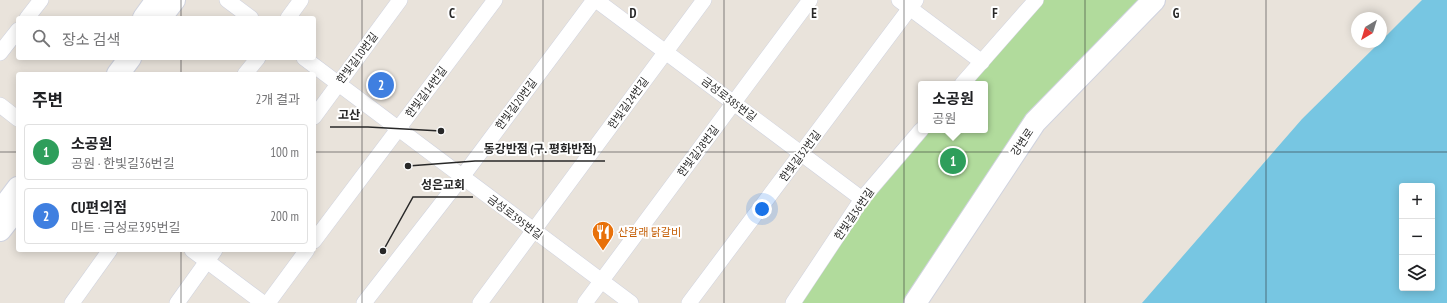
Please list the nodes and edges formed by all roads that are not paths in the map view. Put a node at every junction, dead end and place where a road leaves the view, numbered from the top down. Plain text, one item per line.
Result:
1 (41, 0) edge
2 (157, 0) edge
3 (174, 0) edge
4 (226, 0) edge
5 (301, 0) edge
6 (400, 0) edge
7 (495, 0) edge
8 (595, 0) edge
9 (704, 0) edge
10 (810, 0) edge
11 (1036, 0) edge
12 (1154, 0) edge
13 (909, 3) edge
14 (29, 16) edge
15 (145, 16) edge
16 (162, 16) edge
17 (247, 16) edge
18 (289, 16) edge
19 (16, 33) edge
20 (666, 52) junction
21 (0, 53) edge
22 (113, 60) edge
23 (128, 60) edge
24 (256, 60) edge
25 (307, 60) edge
26 (982, 62) junction
27 (104, 72) edge
28 (120, 72) edge
29 (247, 72) edge
30 (965, 81) edge
31 (338, 84) junction
32 (734, 103) junction
33 (0, 105) edge
34 (316, 114) edge
35 (16, 117) edge
36 (398, 129) junction
37 (918, 133) edge
38 (801, 153) junction
39 (462, 176) junction
40 (16, 191) edge
41 (862, 199) junction
42 (16, 209) edge
43 (0, 212) edge
44 (0, 230) edge
45 (534, 230) junction
46 (316, 238) edge
47 (109, 252) edge
48 (198, 252) edge
49 (306, 252) edge
50 (211, 256) edge
51 (602, 281) junction
52 (72, 303) edge
53 (177, 303) edge
54 (263, 303) edge
55 (268, 303) edge
56 (364, 303) edge
57 (480, 303) edge
58 (585, 303) edge
59 (631, 303) edge
60 (689, 303) edge
61 (793, 303) edge
62 (915, 303) edge

1 - 14 street
2 - 15 street
3 - 16 street
4 - 17 street
5 - 18 street
6 - 31 street, 한빛길10번길
7 - 36 street, 한빛길14번길
8 - 20 street, 금성로385번길
8 - 39 street, 한빛길20번길
9 - 20 street, 한빛길24번길
10 - 32 street, 한빛길28번길
11 - 26 street
12 - 62 street, 강변로
13 - 26 street, 한빛길32번길
13 - 38 street, 한빛길32번길
19 - 21 street
20 - 32 street, 금성로385번길
20 - 45 street, 한빛길24번길
22 - 27 street
23 - 28 street
24 - 29 street
25 - 31 street, 금성로395번길
26 - 30 street
31 - 34 street, 한빛길10번길
31 - 36 street, 금성로395번길
32 - 38 street, 금성로385번길
32 - 51 street, 한빛길28번길
33 - 35 street
36 - 39 street, 금성로395번길
36 - 46 street, 한빛길14번길
37 - 41 street, 한빛길36번길
38 - 41 street, 금성로385번길
38 - 60 street, 한빛길32번길
39 - 45 street, 금성로395번길
39 - 56 street, 한빛길20번길
40 - 43 street
41 - 61 street, 한빛길36번길
42 - 44 street
45 - 51 street, 금성로395번길
45 - 57 street, 한빛길24번길
47 - 52 street
48 - 50 street
49 - 55 street
50 - 53 street
50 - 54 street
51 - 58 street, 한빛길28번길
51 - 59 street, 금성로395번길

